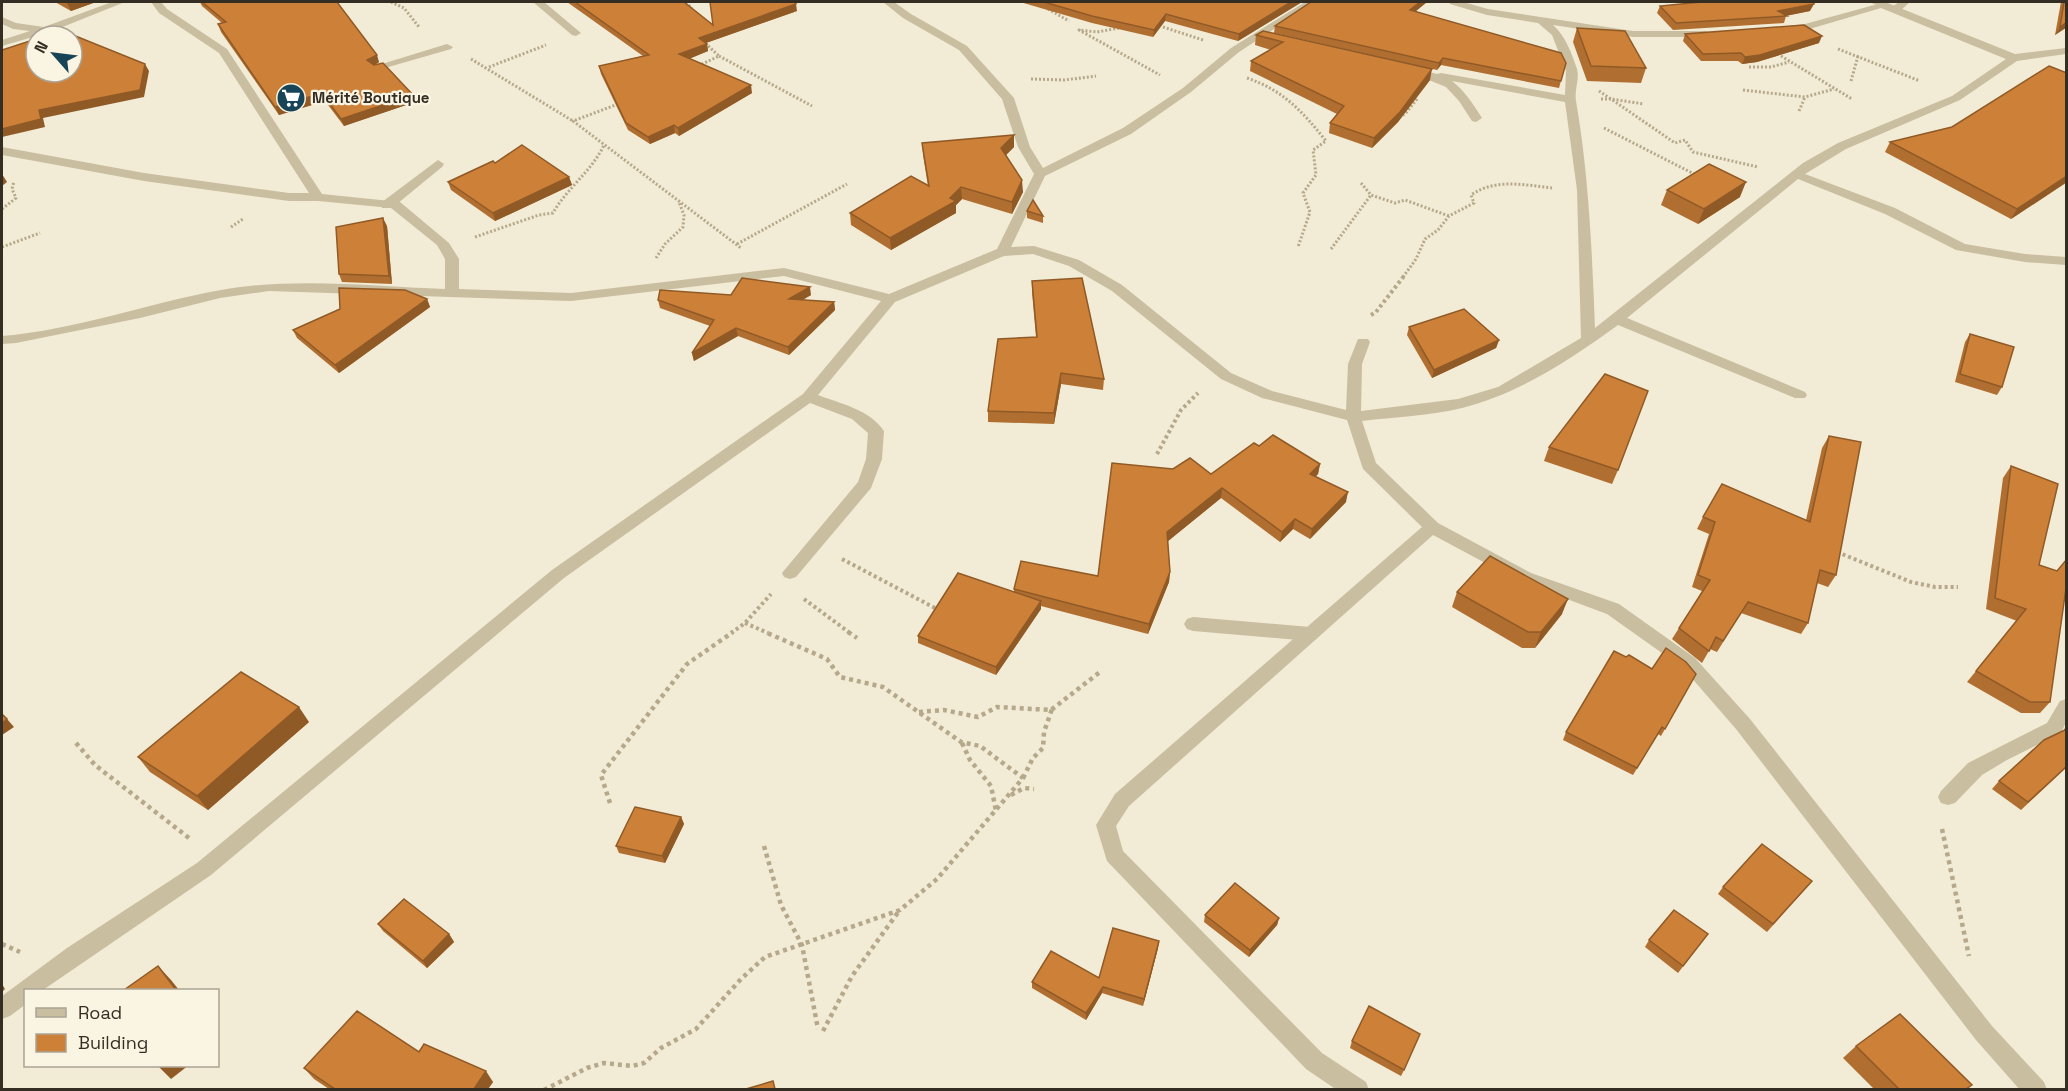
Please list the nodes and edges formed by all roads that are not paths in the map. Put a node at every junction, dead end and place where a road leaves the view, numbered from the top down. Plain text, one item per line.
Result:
1 (120, 2) edge
2 (156, 2) edge
3 (538, 2) edge
4 (888, 2) edge
5 (1311, 2) edge
6 (1454, 2) edge
7 (1878, 3) edge
8 (1901, 5) edge
9 (2, 20) edge
10 (1542, 21) junction
11 (62, 24) edge
12 (24, 27) edge
13 (1776, 30) edge
14 (576, 33) dead end
15 (1721, 33) edge
16 (24, 36) edge
17 (2, 43) edge
18 (447, 47) road end
19 (2067, 51) edge
20 (2014, 58) junction
21 (378, 67) edge
22 (1403, 68) edge
23 (1436, 75) junction
24 (1570, 99) junction
25 (1476, 118) dead end
26 (2, 151) edge
27 (438, 164) dead end
28 (1040, 174) junction
29 (1798, 175) junction
30 (318, 197) junction
31 (387, 205) junction
32 (1002, 252) junction
33 (2067, 261) edge
34 (452, 292) junction
35 (890, 299) junction
36 (1617, 319) junction
37 (2, 340) edge
38 (1588, 340) junction
39 (1363, 342) road end
40 (1800, 396) dead end
41 (808, 398) junction
42 (1353, 417) junction
43 (1432, 526) junction
44 (786, 577) road end
45 (1193, 624) dead end
46 (1310, 634) junction
47 (2067, 706) edge
48 (1948, 797) road end
49 (29, 989) edge
50 (24, 992) edge
51 (2, 1009) edge
52 (1358, 1089) edge
53 (2036, 1089) edge

1 - 11 street
2 - 30 street
3 - 14 street
4 - 28 street
5 - 28 street
6 - 10 street
7 - 8 street
7 - 13 street
8 - 20 street
9 - 12 street
10 - 15 street
10 - 24 street
16 - 17 street
18 - 21 street
19 - 20 street
20 - 29 street
22 - 23 street
23 - 24 street
23 - 25 street
24 - 38 street
26 - 30 street
27 - 31 street
28 - 32 street
29 - 33 street
29 - 36 street
30 - 31 street
31 - 34 street
32 - 35 street
32 - 42 street
34 - 35 street
34 - 37 street
35 - 41 street
36 - 38 street
36 - 40 street
38 - 42 street
39 - 42 street
41 - 44 street
41 - 49 street
42 - 43 street
43 - 46 street
43 - 53 street
45 - 46 street
46 - 52 street
47 - 48 street
50 - 51 street

